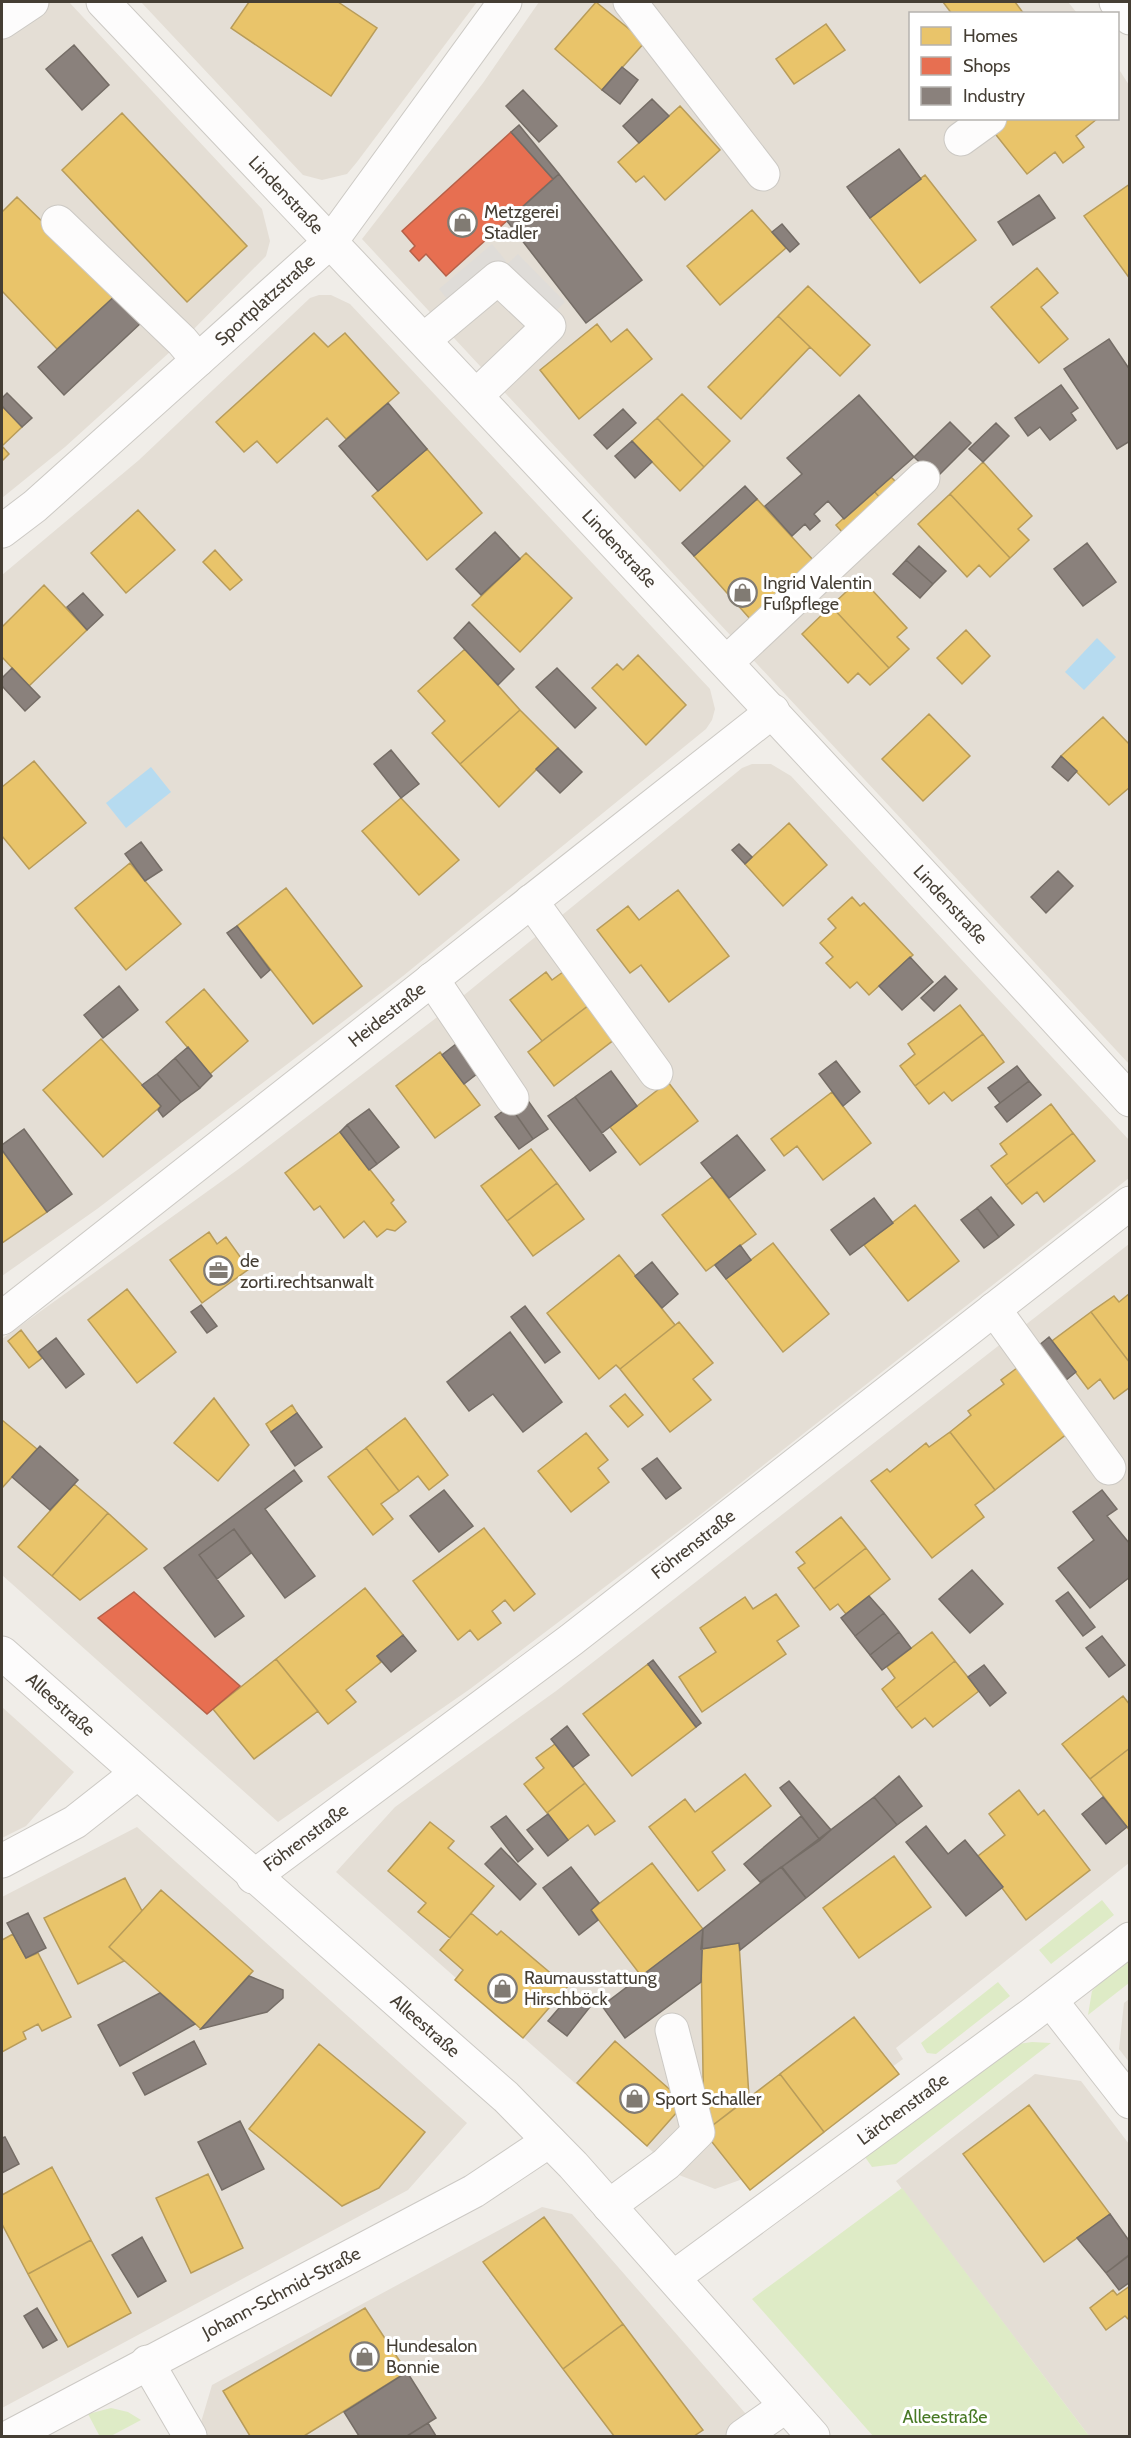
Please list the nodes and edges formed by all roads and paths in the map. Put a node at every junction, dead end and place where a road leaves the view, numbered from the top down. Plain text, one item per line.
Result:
1 (32, 2) edge
2 (103, 2) edge
3 (505, 2) edge
4 (630, 2) edge
5 (1116, 2) edge
6 (1130, 18) edge
7 (2, 22) edge
8 (987, 120) edge
9 (961, 139) dead end
10 (763, 174) dead end
11 (58, 222) dead end
12 (332, 240) junction
13 (425, 339) junction
14 (198, 360) junction
15 (477, 395) junction
16 (923, 478) dead end
17 (2, 531) edge
18 (727, 662) junction
19 (773, 711) junction
20 (531, 901) junction
21 (432, 979) junction
22 (656, 1073) dead end
23 (512, 1098) dead end
24 (1130, 1100) edge
25 (1130, 1203) edge
26 (994, 1309) junction
27 (2, 1317) edge
28 (1109, 1468) dead end
29 (2, 1653) edge
30 (136, 1774) junction
31 (2, 1861) edge
32 (253, 1877) junction
33 (1130, 1939) edge
34 (1051, 2001) junction
35 (672, 2030) dead end
36 (1130, 2102) edge
37 (549, 2141) junction
38 (609, 2206) junction
39 (674, 2277) junction
40 (147, 2362) junction
41 (786, 2406) junction
42 (11, 2436) edge
43 (190, 2436) edge
44 (742, 2436) edge
45 (813, 2436) edge

1 - 7 street
2 - 12 street, Lindenstraße
3 - 12 street, Sportplatzstraße
4 - 10 street
5 - 6 street
8 - 9 street
11 - 14 street
12 - 13 street, Lindenstraße
12 - 14 street, Sportplatzstraße
13 - 15 street, Lindenstraße
13 - 15 street
14 - 17 street, Sportplatzstraße
15 - 18 street, Lindenstraße
16 - 18 street
18 - 19 street, Lindenstraße
19 - 20 street, Heidestraße
19 - 24 street, Lindenstraße
20 - 21 street, Heidestraße
20 - 22 street
21 - 23 street
21 - 27 street, Heidestraße
25 - 26 street, Föhrenstraße
26 - 28 street
26 - 32 street, Föhrenstraße
29 - 30 street, Alleestraße
30 - 31 street
30 - 32 street, Alleestraße
32 - 37 street, Alleestraße
33 - 34 street, Lärchenstraße
34 - 36 street
34 - 39 street, Lärchenstraße
35 - 38 street
37 - 38 street, Alleestraße
37 - 40 street, Johann-Schmid-Straße
38 - 39 street, Alleestraße
39 - 41 street, Alleestraße
40 - 42 street, Johann-Schmid-Straße
40 - 43 street
41 - 44 street
41 - 45 street, Alleestraße

